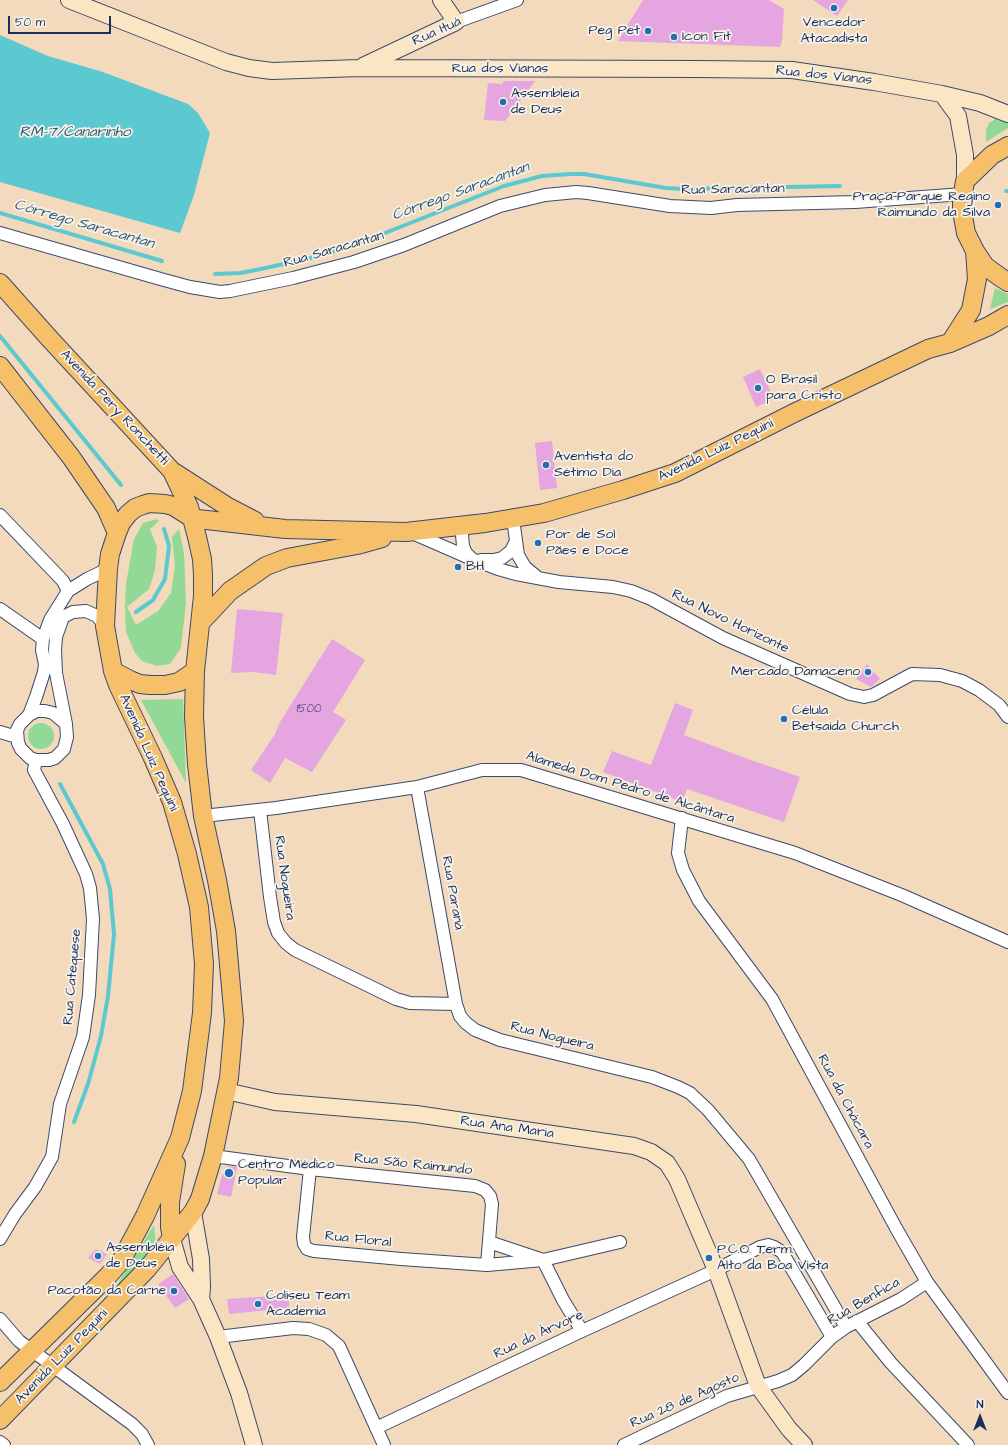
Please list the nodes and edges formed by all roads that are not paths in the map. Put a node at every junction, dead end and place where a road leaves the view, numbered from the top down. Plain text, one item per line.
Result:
1 (69, 0) edge
2 (441, 0) edge
3 (518, 0) edge
4 (456, 22) junction
5 (359, 68) junction
6 (942, 94) junction
7 (1008, 114) edge
8 (1008, 146) edge
9 (964, 187) junction
10 (0, 233) edge
11 (975, 251) junction
12 (1008, 282) edge
13 (0, 283) edge
14 (1008, 315) edge
15 (950, 343) junction
16 (0, 366) edge
17 (172, 471) junction
18 (0, 515) edge
19 (192, 518) junction
20 (513, 519) junction
21 (464, 526) junction
22 (268, 527) junction
23 (408, 532) junction
24 (116, 533) junction
25 (516, 542) junction
26 (472, 558) junction
27 (108, 569) junction
28 (538, 577) junction
29 (68, 591) junction
30 (0, 609) edge
31 (202, 621) junction
32 (105, 626) junction
33 (43, 640) junction
34 (113, 671) junction
35 (196, 671) junction
36 (29, 714) junction
37 (1008, 717) edge
38 (66, 724) junction
39 (0, 732) edge
40 (17, 737) junction
41 (36, 760) junction
42 (417, 787) junction
43 (260, 810) junction
44 (203, 816) junction
45 (682, 818) junction
46 (1008, 942) edge
47 (456, 1004) junction
48 (226, 1091) junction
49 (180, 1138) junction
50 (213, 1156) junction
51 (310, 1169) junction
52 (193, 1212) junction
53 (0, 1238) edge
54 (172, 1239) junction
55 (489, 1242) junction
56 (620, 1242) dead end
57 (543, 1260) junction
58 (487, 1265) junction
59 (716, 1270) junction
60 (927, 1282) junction
61 (201, 1299) junction
62 (0, 1319) edge
63 (857, 1321) junction
64 (846, 1328) junction
65 (582, 1331) junction
66 (218, 1337) junction
67 (832, 1337) junction
68 (32, 1351) junction
69 (53, 1366) junction
70 (0, 1382) edge
71 (758, 1386) junction
72 (1008, 1393) edge
73 (0, 1420) edge
74 (376, 1428) junction
75 (0, 1442) edge
76 (4, 1445) edge
77 (148, 1445) edge
78 (254, 1445) edge
79 (384, 1445) edge
80 (624, 1445) edge
81 (804, 1445) edge
82 (968, 1445) edge

1 - 5 street, Rua dos Vianas
2 - 4 street
3 - 4 street, Rua Ituá
4 - 5 street, Rua Ituá
5 - 6 street, Rua dos Vianas
6 - 7 street, Rua dos Vianas
6 - 9 street
8 - 9 main road
9 - 10 street, Rua Saracantan
9 - 11 main road
11 - 12 main road
11 - 15 main road
13 - 17 main road, Avenida Pery Ronchetti
14 - 15 main road, Avenida Luiz Pequini
15 - 20 main road, Avenida Luiz Pequini
16 - 24 main road
17 - 19 main road, Avenida Pery Ronchetti
17 - 22 main road
18 - 29 street
19 - 22 main road, Avenida Luiz Pequini
19 - 24 main road, Avenida Luiz Pequini
19 - 31 main road, Avenida Pery Ronchetti
20 - 21 main road, Avenida Luiz Pequini
20 - 25 street, Rua Novo Horizonte
21 - 23 main road, Avenida Luiz Pequini
21 - 26 street
22 - 23 main road, Avenida Luiz Pequini
23 - 26 street, Rua Novo Horizonte
23 - 31 main road, Avenida Luiz Pequini
24 - 27 main road, Avenida Luiz Pequini
25 - 26 street
25 - 28 street, Rua Novo Horizonte
26 - 28 street, Rua Novo Horizonte
27 - 29 street
27 - 32 main road, Avenida Luiz Pequini
28 - 37 street, Rua Novo Horizonte
29 - 33 street
30 - 33 street
31 - 35 main road, Avenida Luiz Pequini
32 - 34 main road, Avenida Luiz Pequini
32 - 38 street
33 - 36 street
34 - 35 main road
34 - 49 main road, Avenida Luiz Pequini
35 - 44 main road, Avenida Luiz Pequini
36 - 38 street
36 - 40 street
38 - 41 street
39 - 40 street
40 - 41 street
41 - 53 street, Rua Catequese
42 - 43 street, Alameda Dom Pedro de Alcântara
42 - 45 street, Alameda Dom Pedro de Alcântara
42 - 47 street, Rua Paraná
43 - 44 street, Alameda Dom Pedro de Alcântara
43 - 47 street, Rua Nogueira
44 - 48 main road, Avenida Luiz Pequini
45 - 46 street, Alameda Dom Pedro de Alcântara
45 - 60 street, Rua da Chácara
47 - 64 street, Rua Nogueira
48 - 50 main road, Avenida Luiz Pequini
48 - 59 street, Rua Ana Maria
49 - 54 main road
49 - 68 main road, Avenida Luiz Pequini
50 - 51 street, Rua São Raimundo
50 - 52 main road, Avenida Luiz Pequini
51 - 55 street, Rua São Raimundo
51 - 58 street, Rua Floral
52 - 54 main road, Avenida Luiz Pequini
52 - 61 street
54 - 61 street
54 - 69 main road, Avenida Luiz Pequini
55 - 57 street
55 - 58 street, Rua São Raimundo
56 - 57 street
57 - 58 street
57 - 65 street
59 - 65 street, Rua da Árvore
59 - 67 street, Rua da Árvore
59 - 71 street, Rua Ana Maria
60 - 63 street, Rua Benfica
60 - 72 street, Rua da Chácara
61 - 66 street
62 - 68 street
63 - 64 street, Rua Benfica
63 - 82 street
64 - 67 street, Rua Benfica
65 - 74 street, Rua da Árvore
66 - 74 street
66 - 78 street
67 - 71 street, Rua Benfica
68 - 69 street
68 - 70 main road, Avenida Luiz Pequini
69 - 73 main road, Avenida Luiz Pequini
69 - 77 street
71 - 80 street, Rua 28 de Agosto
71 - 81 street, Rua Ana Maria
74 - 79 street
75 - 76 street

